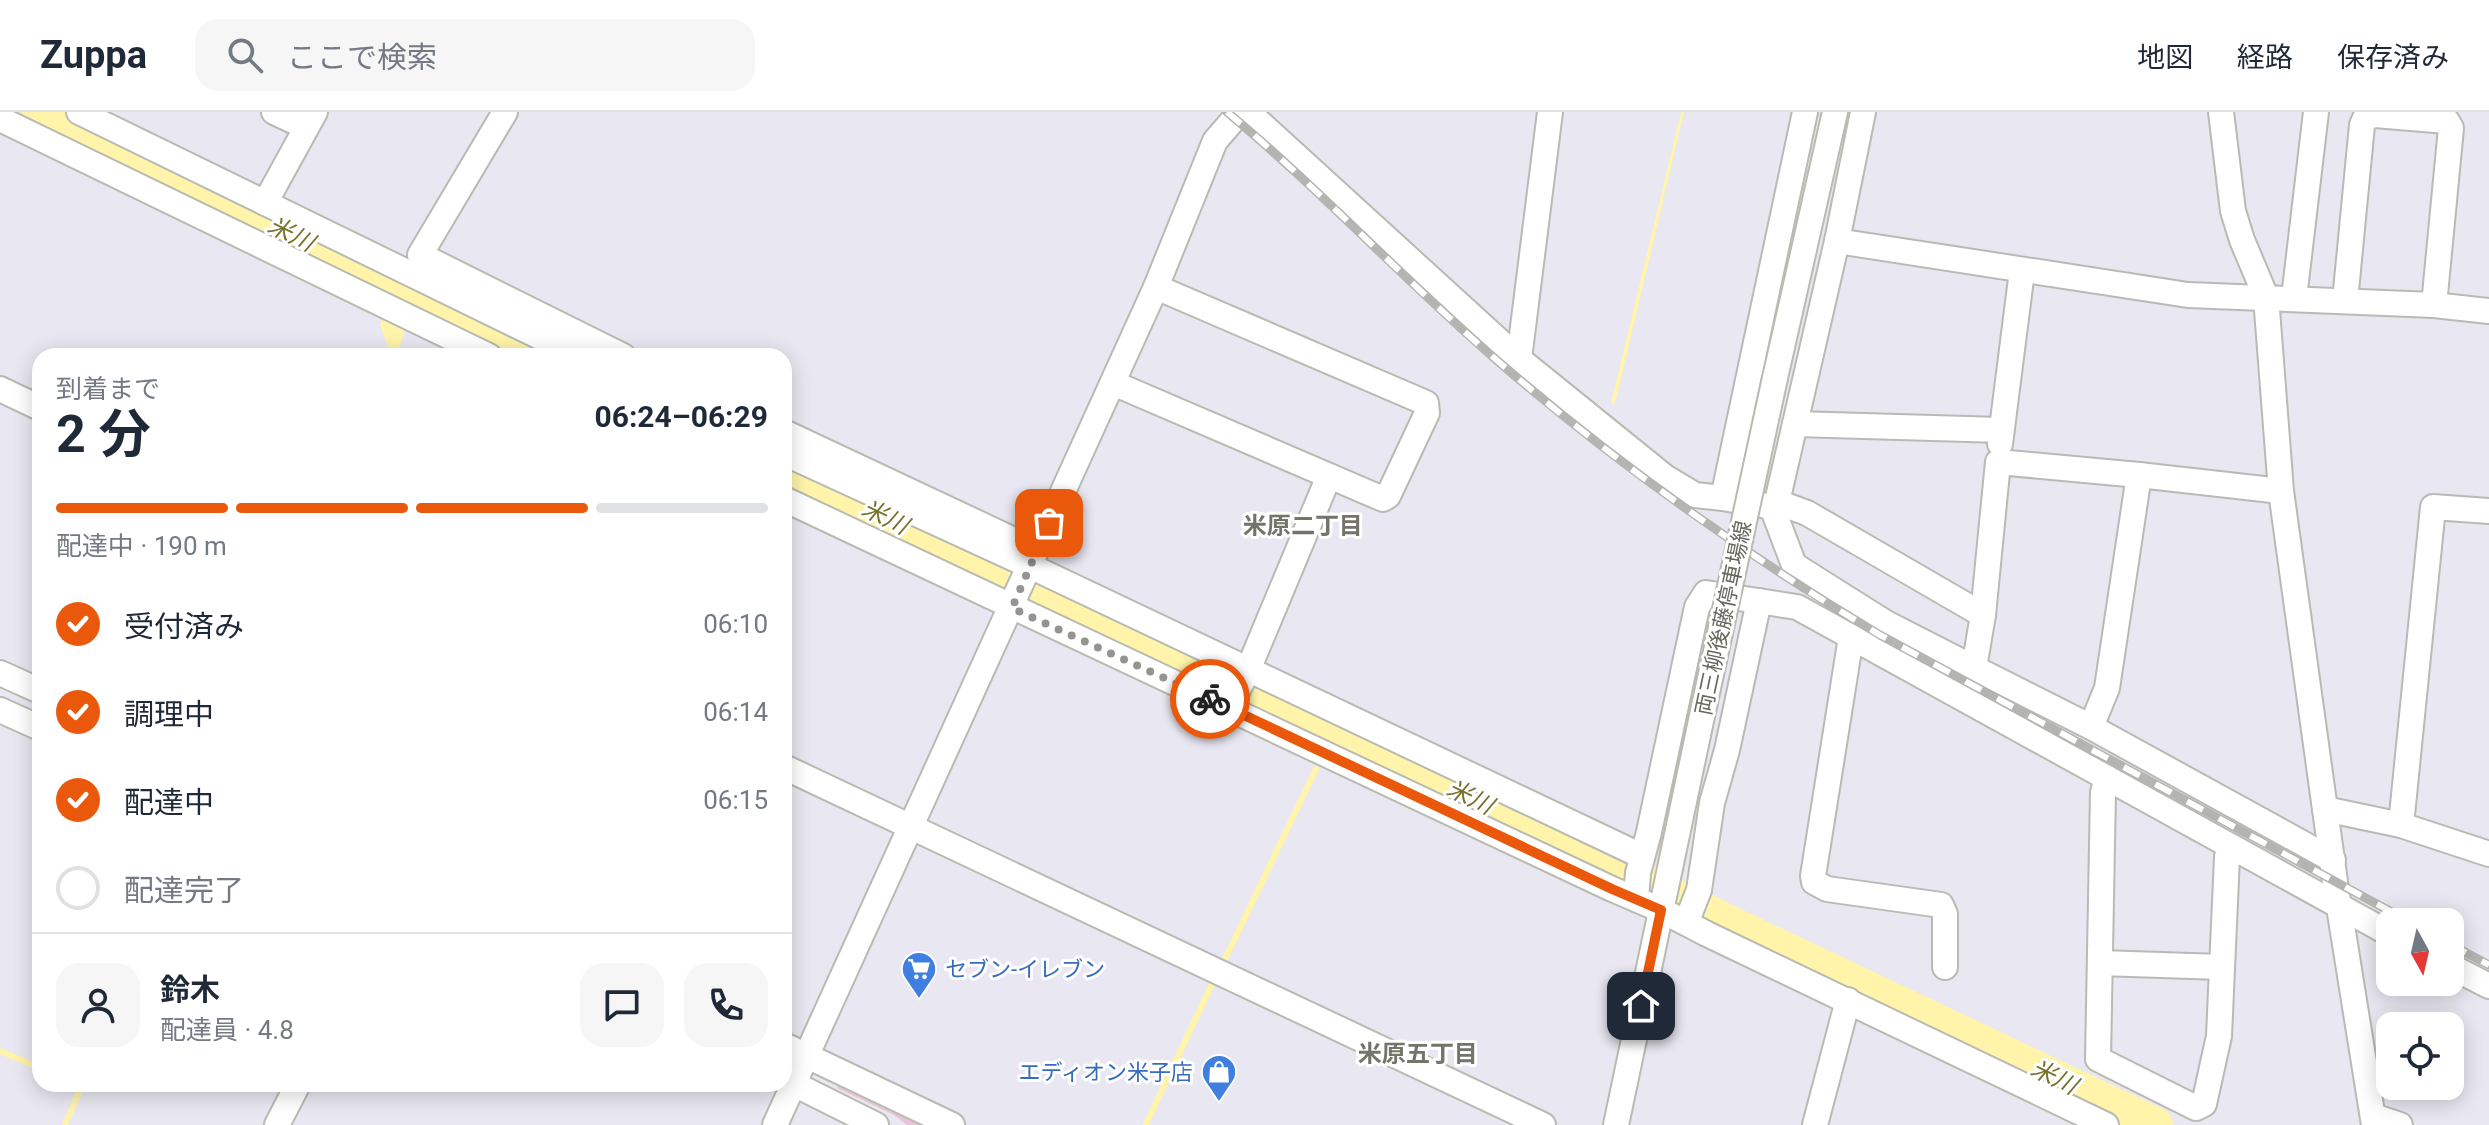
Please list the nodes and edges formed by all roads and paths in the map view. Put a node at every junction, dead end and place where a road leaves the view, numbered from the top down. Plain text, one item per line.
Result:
1 (79, 112) edge
2 (274, 112) edge
3 (505, 112) edge
4 (1240, 112) edge
5 (1248, 112) edge
6 (1550, 112) edge
7 (1805, 112) edge
8 (1835, 112) edge
9 (1863, 112) edge
10 (2221, 112) edge
11 (2316, 112) edge
12 (2396, 114) edge
13 (0, 119) edge
14 (311, 120) edge
15 (265, 203) junction
16 (1837, 241) junction
17 (2022, 271) junction
18 (1156, 287) junction
19 (2266, 297) junction
20 (2294, 298) junction
21 (2345, 301) junction
22 (2434, 305) junction
23 (2489, 311) edge
24 (472, 348) edge
25 (563, 348) edge
26 (607, 348) edge
27 (1519, 359) junction
28 (1113, 383) junction
29 (0, 389) edge
30 (32, 404) edge
31 (1795, 424) junction
32 (2001, 430) junction
33 (792, 436) edge
34 (792, 457) edge
35 (1998, 462) junction
36 (2139, 475) junction
37 (1329, 476) junction
38 (2281, 491) junction
39 (1723, 498) junction
40 (792, 503) edge
41 (1774, 505) junction
42 (2489, 511) edge
43 (1031, 562) junction
44 (1015, 601) junction
45 (1759, 601) junction
46 (1983, 615) junction
47 (1851, 637) junction
48 (1974, 668) junction
49 (1247, 672) junction
50 (0, 673) edge
51 (32, 687) edge
52 (1231, 704) junction
53 (0, 710) edge
54 (32, 724) edge
55 (2091, 727) junction
56 (792, 771) edge
57 (2107, 778) junction
58 (2325, 809) junction
59 (2401, 825) junction
60 (912, 826) junction
61 (2230, 846) junction
62 (1631, 851) dead end
63 (2489, 854) edge
64 (2333, 860) junction
65 (1636, 899) junction
66 (2339, 907) junction
67 (1661, 908) junction
68 (1686, 923) junction
69 (2376, 927) edge
70 (2100, 963) junction
71 (1945, 967) dead end
72 (2222, 967) junction
73 (2464, 973) edge
74 (2489, 986) edge
75 (1848, 1000) junction
76 (795, 1050) edge
77 (792, 1083) edge
78 (294, 1092) edge
79 (785, 1092) edge
80 (2075, 1118) edge
81 (2373, 1121) edge
82 (277, 1125) edge
83 (775, 1125) edge
84 (876, 1125) edge
85 (952, 1125) edge
86 (1543, 1125) edge
87 (1616, 1125) edge
88 (1815, 1125) edge
89 (2106, 1125) edge
90 (2400, 1125) edge

1 - 15 street
2 - 14 street
3 - 26 street
4 - 18 street
5 - 27 street
6 - 27 street
7 - 39 street
8 - 67 street, 両三柳後藤停車場線, bridge
9 - 16 street
10 - 19 street
11 - 20 street
12 - 21 street
12 - 22 street
13 - 24 street
14 - 15 street
15 - 25 street
16 - 17 street
16 - 31 street
17 - 19 street
17 - 32 street
18 - 28 street
18 - 37 street
19 - 20 street
19 - 38 street
20 - 21 street
21 - 22 street
22 - 23 street
27 - 39 street
28 - 37 street
28 - 43 street
29 - 30 street
31 - 32 street
31 - 41 street
32 - 35 street
33 - 43 street
34 - 43 street
35 - 36 street
35 - 46 street
36 - 38 street
36 - 55 street
37 - 49 street
38 - 58 street
39 - 41 street
40 - 44 street
41 - 46 street
41 - 48 street
42 - 59 street
43 - 44 street
43 - 49 street
44 - 52 street
44 - 60 street
45 - 47 street
45 - 65 street
45 - 68 street
46 - 48 street
47 - 57 street
47 - 71 street
48 - 55 street
49 - 52 street
49 - 62 street
50 - 51 street
52 - 65 street
53 - 54 street
55 - 64 street
56 - 60 street
57 - 61 street
57 - 70 street
58 - 59 street
58 - 64 street
59 - 63 street
60 - 76 street
60 - 86 street
61 - 66 street
61 - 72 street
64 - 66 street
65 - 67 street
66 - 69 street
66 - 81 street
67 - 68 street
67 - 87 street, 両三柳後藤停車場線
68 - 75 street
70 - 72 street
70 - 72 street
73 - 74 street
75 - 80 street
75 - 88 street
76 - 85 street
77 - 84 street
78 - 82 street
79 - 83 street
80 - 89 street
81 - 90 street

